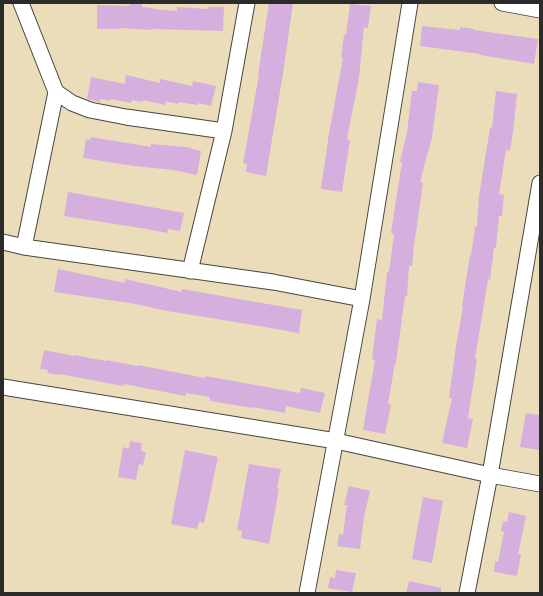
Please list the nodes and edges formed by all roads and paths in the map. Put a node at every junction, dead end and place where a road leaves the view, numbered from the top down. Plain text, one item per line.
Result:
1 (21, 3) edge
2 (247, 3) edge
3 (410, 3) edge
4 (502, 3) edge
5 (540, 10) edge
6 (56, 92) junction
7 (224, 131) junction
8 (540, 183) edge
9 (3, 242) edge
10 (535, 242) edge
11 (24, 247) junction
12 (190, 271) junction
13 (362, 299) junction
14 (3, 387) edge
15 (336, 441) junction
16 (490, 474) junction
17 (540, 484) edge
18 (307, 593) edge
19 (466, 593) edge

1 - 6 street
2 - 7 street
3 - 13 street
4 - 5 street
6 - 7 street
6 - 11 street
7 - 12 street
8 - 10 street
9 - 11 street
10 - 16 street
11 - 12 street
12 - 13 street
13 - 15 street
14 - 15 street
15 - 16 street
15 - 18 street
16 - 17 street
16 - 19 street

